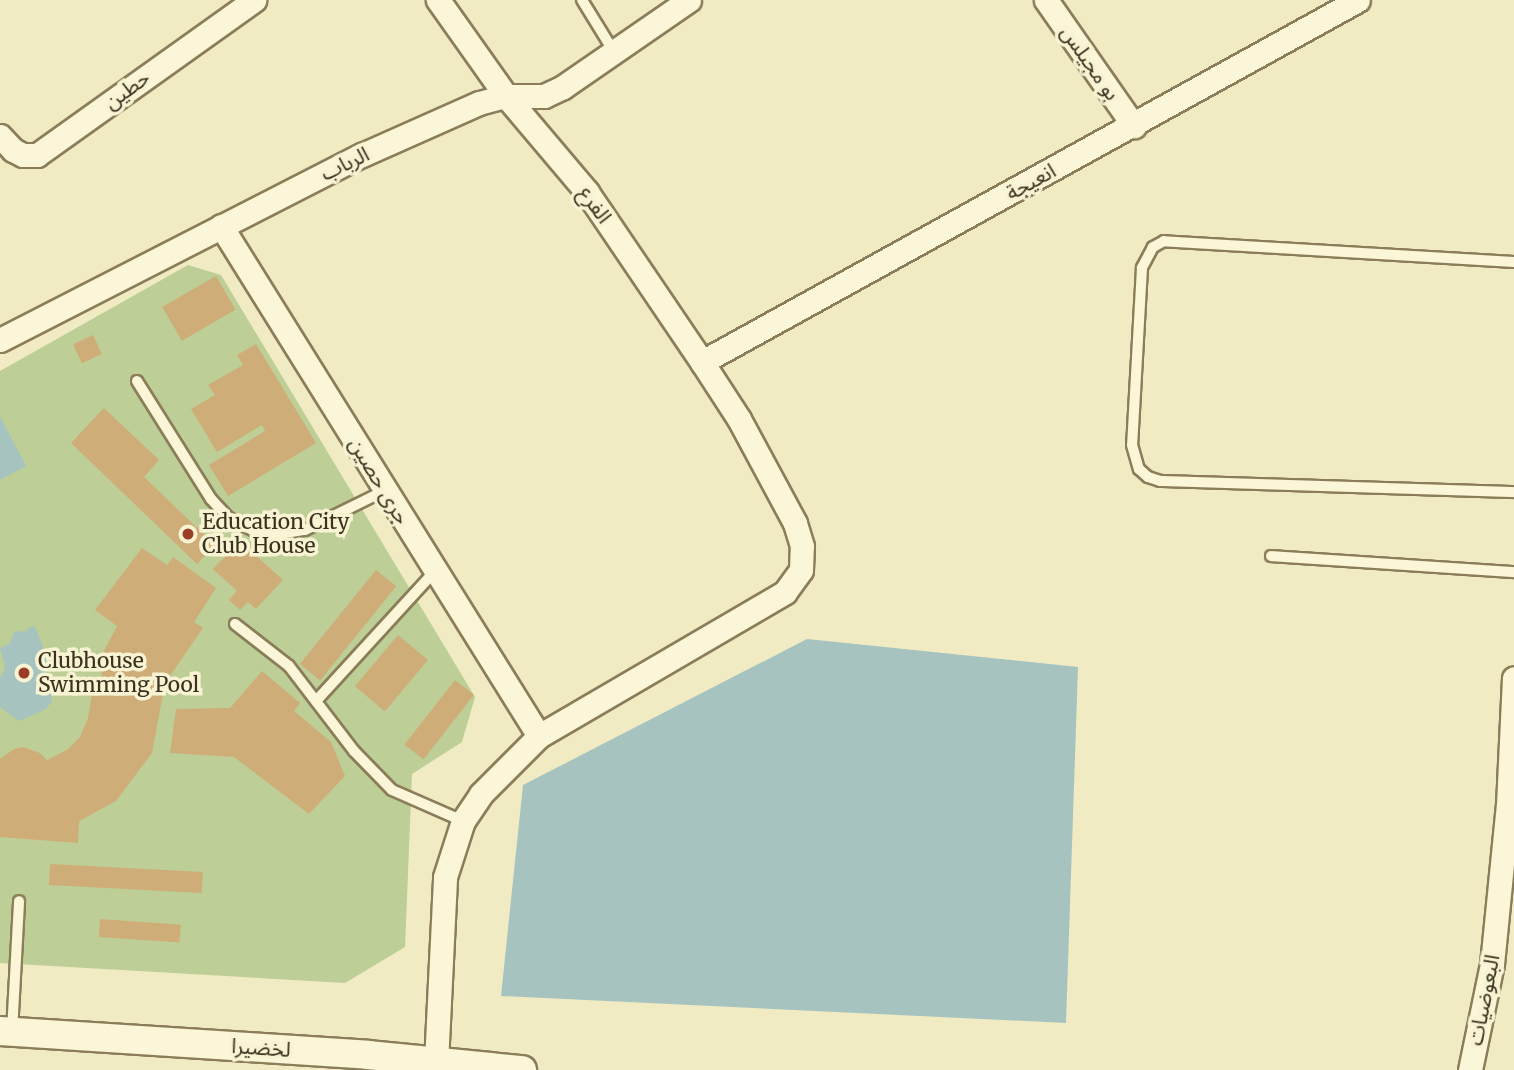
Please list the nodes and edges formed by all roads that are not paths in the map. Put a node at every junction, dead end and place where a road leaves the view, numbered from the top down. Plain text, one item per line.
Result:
1 (254, 0) edge
2 (439, 0) edge
3 (582, 0) edge
4 (1046, 0) edge
5 (1358, 0) edge
6 (677, 3) edge
7 (614, 52) junction
8 (506, 96) junction
9 (1134, 126) junction
10 (0, 136) edge
11 (220, 226) junction
12 (1514, 262) edge
13 (0, 340) edge
14 (702, 362) junction
15 (137, 380) dead end
16 (386, 490) junction
17 (1514, 492) edge
18 (1271, 556) dead end
19 (434, 572) junction
20 (1514, 572) edge
21 (236, 624) dead end
22 (1514, 678) edge
23 (316, 701) junction
24 (539, 736) junction
25 (463, 821) junction
26 (19, 901) dead end
27 (6, 1031) edge
28 (436, 1062) junction
29 (506, 1070) edge
30 (522, 1070) edge
31 (1470, 1070) edge

1 - 10 street, حطين
2 - 8 street, الفرع
3 - 7 lane
4 - 9 street, بو مجيلس
5 - 9 street, انعيجة
6 - 7 street, الرباب
7 - 8 street, الرباب
8 - 11 street, الرباب
8 - 14 street, الفرع
9 - 14 street, انعيجة
11 - 13 street, الرباب
11 - 16 street, جرى حصين
12 - 17 lane
14 - 24 street, الفرع
15 - 16 lane
16 - 19 street, جرى حصين
18 - 20 lane
19 - 23 lane
19 - 24 street, جرى حصين
21 - 23 lane
22 - 31 street, البعوضيات
23 - 25 lane
24 - 25 street
25 - 28 street
26 - 27 lane
27 - 28 street, لخضيرا
28 - 29 street, لخضيرا
29 - 30 street, لخضيرا

